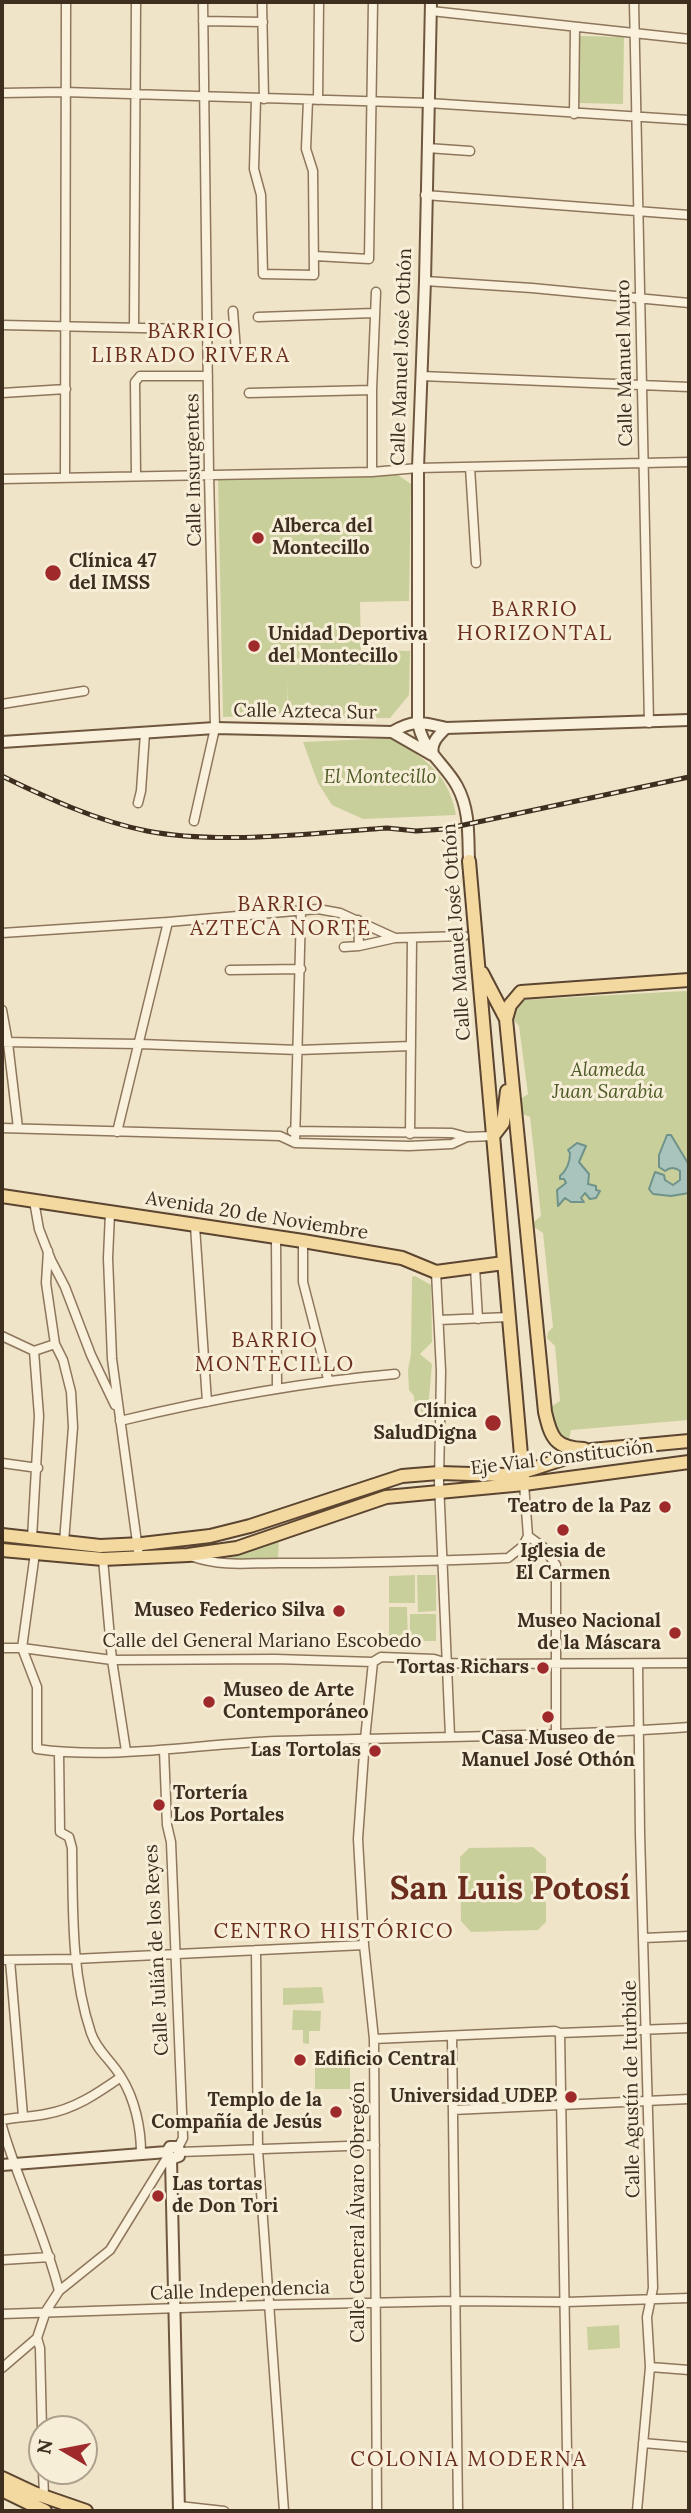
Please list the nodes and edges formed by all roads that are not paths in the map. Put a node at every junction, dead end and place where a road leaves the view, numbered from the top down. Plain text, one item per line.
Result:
1 (66, 2) edge
2 (136, 2) edge
3 (203, 2) edge
4 (262, 2) edge
5 (319, 2) edge
6 (373, 2) edge
7 (634, 2) edge
8 (430, 6) edge
9 (203, 21) junction
10 (264, 22) junction
11 (575, 27) junction
12 (635, 33) junction
13 (689, 39) edge
14 (64, 92) junction
15 (2, 93) edge
16 (135, 96) junction
17 (202, 96) junction
18 (260, 99) junction
19 (308, 100) junction
20 (318, 100) junction
21 (371, 102) junction
22 (428, 103) junction
23 (574, 114) junction
24 (635, 116) junction
25 (689, 120) edge
26 (426, 148) junction
27 (470, 151) dead end
28 (425, 195) junction
29 (637, 211) junction
30 (689, 215) edge
31 (315, 256) junction
32 (425, 281) junction
33 (376, 292) dead end
34 (640, 299) junction
35 (689, 303) edge
36 (233, 311) dead end
37 (374, 313) junction
38 (258, 317) dead end
39 (67, 324) junction
40 (2, 325) edge
41 (134, 327) junction
42 (208, 330) junction
43 (234, 330) junction
44 (236, 351) dead end
45 (208, 376) junction
46 (421, 376) junction
47 (642, 384) junction
48 (689, 387) edge
49 (65, 389) junction
50 (372, 390) junction
51 (2, 393) edge
52 (249, 393) dead end
53 (689, 462) edge
54 (642, 463) junction
55 (470, 467) junction
56 (418, 468) junction
57 (372, 472) junction
58 (209, 474) junction
59 (136, 476) junction
60 (65, 477) junction
61 (2, 479) edge
62 (477, 563) dead end
63 (84, 691) dead end
64 (2, 704) edge
65 (689, 720) edge
66 (418, 721) junction
67 (649, 723) junction
68 (215, 728) junction
69 (446, 728) junction
70 (392, 732) junction
71 (145, 733) junction
72 (2, 743) edge
73 (434, 757) junction
74 (138, 803) dead end
75 (194, 821) dead end
76 (469, 861) joint
77 (301, 910) junction
78 (358, 920) junction
79 (168, 922) junction
80 (2, 933) edge
81 (464, 936) dead end
82 (395, 938) junction
83 (412, 938) junction
84 (359, 946) junction
85 (344, 947) dead end
86 (478, 959) junction
87 (301, 969) junction
88 (230, 970) dead end
89 (689, 980) edge
90 (620, 985) junction
91 (689, 989) edge
92 (2, 1010) edge
93 (506, 1018) junction
94 (5, 1043) edge
95 (139, 1044) junction
96 (411, 1046) junction
97 (508, 1046) junction
98 (299, 1050) junction
99 (2, 1128) edge
100 (18, 1128) junction
101 (295, 1130) junction
102 (117, 1132) junction
103 (410, 1134) junction
104 (280, 1136) junction
105 (493, 1136) junction
106 (467, 1137) junction
107 (295, 1143) junction
108 (2, 1196) edge
109 (34, 1201) junction
110 (110, 1213) junction
111 (195, 1226) junction
112 (276, 1238) junction
113 (303, 1241) junction
114 (48, 1251) junction
115 (504, 1263) junction
116 (475, 1267) junction
117 (436, 1272) junction
118 (509, 1317) junction
119 (478, 1319) junction
120 (439, 1320) junction
121 (2, 1336) edge
122 (55, 1344) junction
123 (34, 1352) junction
124 (395, 1374) dead end
125 (328, 1380) junction
126 (277, 1388) junction
127 (516, 1388) junction
128 (208, 1402) junction
129 (119, 1417) junction
130 (689, 1441) edge
131 (591, 1450) junction
132 (566, 1456) junction
133 (689, 1462) edge
134 (2, 1463) edge
135 (38, 1468) junction
136 (439, 1473) junction
137 (524, 1478) junction
138 (439, 1491) junction
139 (2, 1535) edge
140 (528, 1536) junction
141 (32, 1538) junction
142 (64, 1542) junction
143 (2, 1550) edge
144 (138, 1551) junction
145 (35, 1553) junction
146 (188, 1555) junction
147 (103, 1559) junction
148 (443, 1561) junction
149 (2, 1648) edge
150 (22, 1648) junction
151 (112, 1660) junction
152 (373, 1662) junction
153 (447, 1663) junction
154 (556, 1663) junction
155 (689, 1663) edge
156 (639, 1664) junction
157 (689, 1727) edge
158 (638, 1731) junction
159 (556, 1734) junction
160 (450, 1736) junction
161 (365, 1739) junction
162 (164, 1749) junction
163 (126, 1751) junction
164 (59, 1752) junction
165 (689, 1936) edge
166 (644, 1938) junction
167 (364, 1945) junction
168 (257, 1950) junction
169 (176, 1954) junction
170 (74, 1959) junction
171 (6, 1960) edge
172 (689, 2028) edge
173 (647, 2031) junction
174 (560, 2033) junction
175 (452, 2036) junction
176 (373, 2039) junction
177 (121, 2077) junction
178 (689, 2099) edge
179 (648, 2102) junction
180 (562, 2104) junction
181 (453, 2110) junction
182 (23, 2116) junction
183 (2, 2120) edge
184 (2, 2126) edge
185 (374, 2145) junction
186 (258, 2150) junction
187 (141, 2153) junction
188 (173, 2153) junction
189 (7, 2165) edge
190 (50, 2257) junction
191 (2, 2260) edge
192 (58, 2291) junction
193 (689, 2298) edge
194 (651, 2300) junction
195 (456, 2301) junction
196 (566, 2302) junction
197 (375, 2303) junction
198 (269, 2305) junction
199 (174, 2309) junction
200 (46, 2311) junction
201 (2, 2314) edge
202 (37, 2338) junction
203 (650, 2367) junction
204 (2, 2368) edge
205 (689, 2370) edge
206 (42, 2415) edge
207 (643, 2443) junction
208 (689, 2447) edge
209 (2, 2478) edge
210 (41, 2485) edge
211 (2, 2490) edge
212 (39, 2494) junction
213 (179, 2509) edge
214 (46, 2511) edge
215 (86, 2511) edge
216 (224, 2511) edge
217 (284, 2511) edge
218 (377, 2511) edge
219 (458, 2511) edge
220 (568, 2511) edge
221 (638, 2511) edge

1 - 14 street
2 - 16 street
3 - 9 street, Calle Insurgentes
4 - 10 street
5 - 20 street
6 - 21 street
7 - 12 street, Calle Manuel Muro
8 - 11 street
8 - 22 street, Calle Manuel José Othón
9 - 10 street
9 - 17 street, Calle Insurgentes
10 - 18 street
11 - 12 street
11 - 23 street
12 - 13 street
12 - 24 street, Calle Manuel Muro
14 - 15 street
14 - 16 street
14 - 39 street
16 - 17 street
16 - 41 street
17 - 18 street
17 - 42 street, Calle Insurgentes
18 - 19 street
18 - 31 street
19 - 20 street
19 - 31 street
20 - 21 street
21 - 22 street
21 - 31 street
22 - 23 street
22 - 26 street, Calle Manuel José Othón
23 - 24 street
24 - 25 street
24 - 29 street, Calle Manuel Muro
26 - 27 street
26 - 28 street, Calle Manuel José Othón
28 - 29 street
28 - 32 street, Calle Manuel José Othón
29 - 30 street
29 - 34 street, Calle Manuel Muro
32 - 34 street
32 - 46 street, Calle Manuel José Othón
33 - 37 street
34 - 35 street
34 - 47 street, Calle Manuel Muro
36 - 43 street
37 - 38 street
37 - 50 street
39 - 40 street
39 - 41 street
39 - 49 street
41 - 42 street
42 - 43 street
42 - 45 street, Calle Insurgentes
43 - 44 street
45 - 58 street, Calle Insurgentes
45 - 59 street
46 - 47 street
46 - 56 street, Calle Manuel José Othón
47 - 48 street
47 - 54 street, Calle Manuel Muro
49 - 51 street
49 - 60 street
50 - 52 street
50 - 57 street
53 - 54 street
54 - 55 street
54 - 67 street, Calle Manuel Muro
55 - 56 street
55 - 62 street
56 - 57 street
56 - 66 street, Calle Manuel José Othón
57 - 58 street
58 - 59 street
58 - 68 street, Calle Insurgentes
59 - 60 street
60 - 61 street
63 - 64 street
65 - 67 street
66 - 69 street
66 - 70 street, Calle Azteca Sur
66 - 73 street, Calle Manuel José Othón
67 - 69 street
68 - 70 street, Calle Azteca Sur
68 - 71 street, Calle Azteca Sur
68 - 75 street, Calle Insurgentes
69 - 73 street
70 - 73 street
71 - 72 street, Calle Azteca Sur
71 - 74 street
73 - 76 street, Calle Manuel José Othón
76 - 86 main road, Calle Manuel José Othón
77 - 78 street
77 - 79 street
77 - 87 street
78 - 82 street
78 - 84 street
79 - 80 street
79 - 95 street
81 - 83 street
82 - 83 street
82 - 84 street
83 - 96 street
84 - 85 street
86 - 93 main road
86 - 105 main road, Calle Manuel José Othón
87 - 88 street
87 - 98 street
89 - 90 main road
90 - 91 main road
90 - 93 main road
92 - 94 street
93 - 97 main road
94 - 95 street
94 - 100 street
95 - 98 street
95 - 102 street
96 - 98 street
96 - 103 street
97 - 105 main road
97 - 131 main road
98 - 101 street
99 - 100 street
100 - 102 street
101 - 103 street
101 - 104 street
101 - 107 street
102 - 104 street
103 - 106 street
104 - 107 street
105 - 106 street
105 - 115 main road, Calle Manuel José Othón
106 - 107 street
108 - 109 main road, Avenida 20 de Noviembre
109 - 110 main road, Avenida 20 de Noviembre
109 - 114 street
110 - 111 main road, Avenida 20 de Noviembre
110 - 129 street
111 - 112 main road, Avenida 20 de Noviembre
111 - 128 street
112 - 113 main road, Avenida 20 de Noviembre
112 - 126 street
113 - 117 main road, Avenida 20 de Noviembre
113 - 125 street
114 - 122 street
114 - 129 street
115 - 116 main road, Avenida 20 de Noviembre
115 - 118 main road, Calle Manuel José Othón
116 - 117 main road, Avenida 20 de Noviembre
116 - 119 street
117 - 120 street
118 - 119 street
118 - 127 main road, Calle Manuel José Othón
119 - 120 street
120 - 136 street
121 - 123 street
122 - 123 street
122 - 142 street
123 - 135 street
124 - 125 street
125 - 126 street
126 - 128 street
127 - 132 main road
127 - 137 main road, Calle Manuel José Othón
128 - 129 street
129 - 144 street
130 - 131 main road, Eje Vial Constitución
131 - 132 main road, Eje Vial Constitución
132 - 137 main road, Eje Vial Constitución
133 - 137 main road, Eje Vial Constitución
134 - 135 street
135 - 141 street
136 - 137 main road, Eje Vial Constitución
136 - 138 street
136 - 144 main road, Eje Vial Constitución
137 - 138 main road, Eje Vial Constitución
137 - 140 street, Calle Manuel José Othón
138 - 146 main road, Eje Vial Constitución
138 - 148 street
139 - 141 main road
140 - 148 street
140 - 154 street
141 - 142 main road
142 - 144 main road
143 - 145 main road
144 - 146 main road, Eje Vial Constitución
144 - 147 main road
145 - 147 main road
145 - 150 street
146 - 148 street
147 - 151 street
148 - 153 street
149 - 150 street, Calle del General Mariano Escobedo
150 - 151 street, Calle del General Mariano Escobedo
150 - 164 street
151 - 152 street, Calle del General Mariano Escobedo
151 - 163 street
152 - 153 street, Calle del General Mariano Escobedo
152 - 161 street, Calle General Álvaro Obregón
153 - 154 street, Calle del General Mariano Escobedo
153 - 160 street
154 - 156 street, Calle del General Mariano Escobedo
154 - 159 street
155 - 156 street, Calle del General Mariano Escobedo
156 - 158 street, Calle Agustín de Iturbide
157 - 158 street
158 - 159 street
158 - 166 street, Calle Agustín de Iturbide
159 - 160 street
160 - 161 street
161 - 162 street
161 - 167 street, Calle General Álvaro Obregón
162 - 163 street
162 - 169 street, Calle Julián de los Reyes
163 - 164 street
164 - 170 street
165 - 166 street
166 - 173 street, Calle Agustín de Iturbide
167 - 168 street
167 - 176 street, Calle General Álvaro Obregón
168 - 169 street
168 - 186 street
169 - 170 street
169 - 188 street, Calle Julián de los Reyes
170 - 171 street
170 - 177 street
171 - 182 street
172 - 173 street
173 - 174 street
173 - 179 street, Calle Agustín de Iturbide
174 - 175 street
174 - 180 street
175 - 176 street
175 - 181 street
176 - 185 street, Calle General Álvaro Obregón
177 - 182 street
177 - 187 street
178 - 179 street
179 - 180 street
179 - 194 street, Calle Agustín de Iturbide
180 - 181 street
180 - 196 street
181 - 195 street
182 - 183 street
184 - 189 street
185 - 186 street
185 - 197 street, Calle General Álvaro Obregón
186 - 188 street
186 - 198 street
187 - 188 street
187 - 189 street
188 - 192 street
188 - 199 street, Calle Julián de los Reyes
189 - 190 street
190 - 191 street
190 - 192 street
192 - 200 street
193 - 194 street, Calle Independencia
194 - 196 street, Calle Independencia
194 - 203 street, Calle Agustín de Iturbide
195 - 196 street, Calle Independencia
195 - 197 street, Calle Independencia
195 - 219 street
196 - 220 street
197 - 198 street, Calle Independencia
197 - 218 street, Calle General Álvaro Obregón
198 - 199 street, Calle Independencia
198 - 217 street
199 - 200 street, Calle Independencia
199 - 213 street, Calle Julián de los Reyes
200 - 201 street, Calle Independencia
200 - 202 street
202 - 204 street
202 - 206 street
203 - 205 street
203 - 207 street, Calle Agustín de Iturbide
207 - 208 street
207 - 221 street, Calle Agustín de Iturbide
209 - 212 main road
210 - 212 street
211 - 214 main road
212 - 215 main road
213 - 216 street

